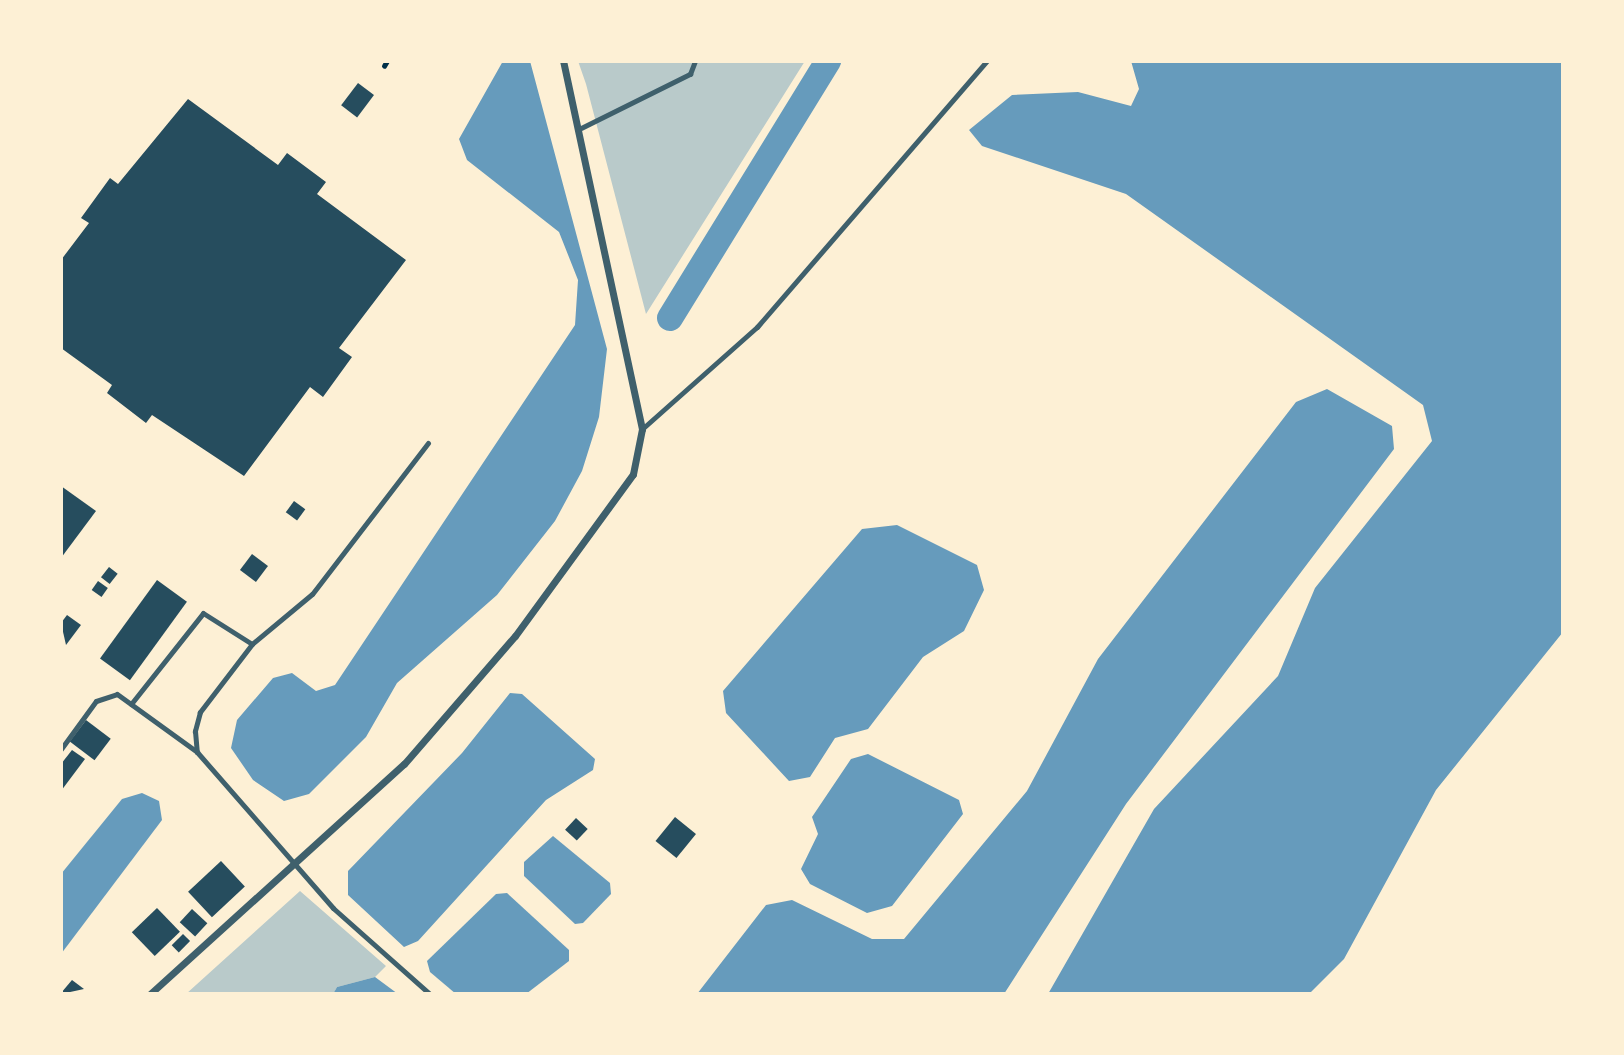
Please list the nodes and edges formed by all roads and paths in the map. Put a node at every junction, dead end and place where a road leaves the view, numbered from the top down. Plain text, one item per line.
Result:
1 (564, 61) edge
2 (695, 61) edge
3 (987, 61) edge
4 (581, 128) junction
5 (642, 429) junction
6 (428, 443) dead end
7 (252, 644) junction
8 (131, 704) junction
9 (61, 749) edge
10 (197, 752) junction
11 (295, 862) junction
12 (150, 994) edge
13 (430, 994) edge

1 - 4 street
2 - 4 lane
3 - 5 lane
4 - 5 street
5 - 11 street
6 - 7 lane
7 - 8 lane
7 - 10 lane
8 - 9 lane
8 - 10 lane
10 - 11 lane
11 - 12 street
11 - 13 lane

